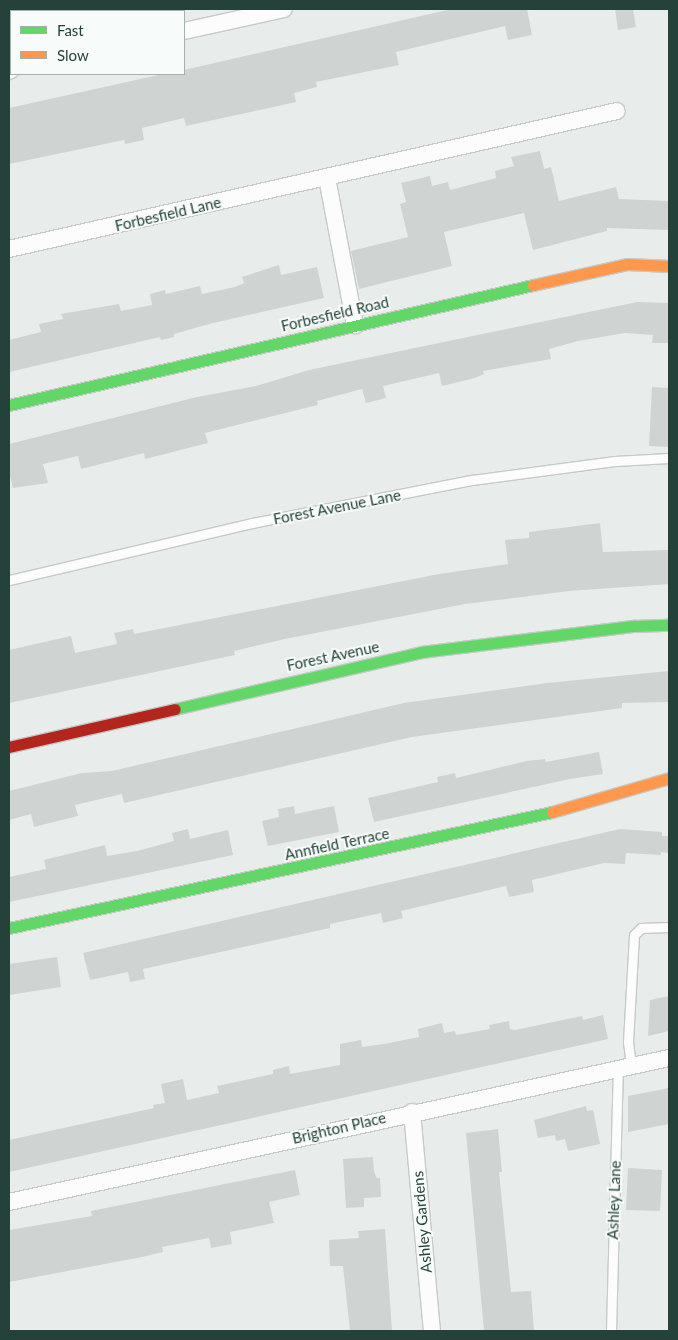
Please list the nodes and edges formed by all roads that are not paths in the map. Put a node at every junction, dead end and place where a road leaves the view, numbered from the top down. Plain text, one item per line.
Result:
1 (273, 10) edge
2 (185, 31) edge
3 (617, 111) dead end
4 (327, 178) junction
5 (9, 249) edge
6 (669, 266) edge
7 (355, 325) junction
8 (9, 404) edge
9 (669, 458) edge
10 (9, 580) edge
11 (669, 626) edge
12 (9, 747) edge
13 (669, 778) edge
14 (669, 927) edge
15 (9, 928) edge
16 (669, 1058) edge
17 (624, 1068) junction
18 (412, 1112) junction
19 (9, 1202) edge
20 (432, 1331) edge
21 (611, 1331) edge

1 - 2 street
3 - 4 street, Forbesfield Lane
4 - 5 street, Forbesfield Lane
4 - 7 street
6 - 7 street, Forbesfield Road
7 - 8 street, Forbesfield Road
9 - 10 lane, Forest Avenue Lane
11 - 12 street, Forest Avenue
13 - 15 street, Annfield Terrace
14 - 17 lane, Ashley Lane
16 - 17 street, Brighton Place
17 - 18 street, Brighton Place
17 - 21 lane, Ashley Lane
18 - 19 street, Brighton Place
18 - 20 street, Ashley Gardens

